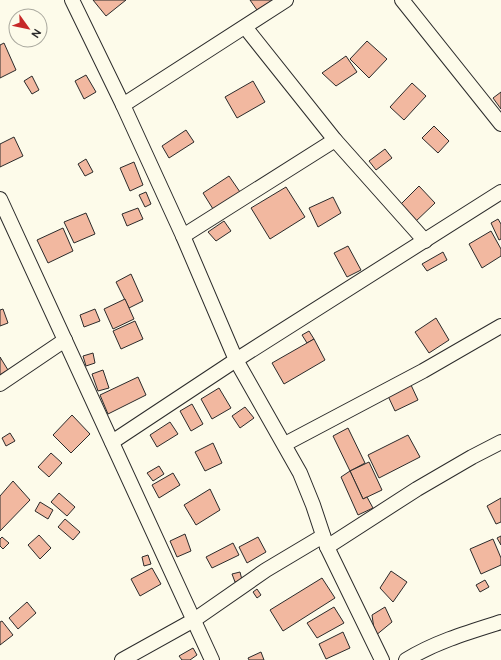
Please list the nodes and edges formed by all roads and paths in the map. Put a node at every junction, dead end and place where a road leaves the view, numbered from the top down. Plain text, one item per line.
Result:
1 (72, 0) edge
2 (286, 0) edge
3 (402, 0) edge
4 (245, 27) junction
5 (123, 105) junction
6 (501, 124) edge
7 (335, 140) junction
8 (501, 192) edge
9 (0, 199) edge
10 (183, 236) junction
11 (425, 241) junction
12 (501, 326) edge
13 (65, 340) junction
14 (236, 360) junction
15 (0, 384) edge
16 (112, 442) junction
17 (501, 442) edge
18 (285, 444) junction
19 (325, 542) junction
20 (194, 620) junction
21 (501, 622) edge
22 (122, 660) edge
23 (212, 660) edge
24 (382, 660) edge
25 (406, 660) edge

1 - 5 street
2 - 4 street
3 - 6 street
4 - 5 street
4 - 7 street
5 - 10 street
7 - 10 street
7 - 11 street
8 - 11 street
9 - 13 street
10 - 14 street
11 - 14 street
12 - 18 street
13 - 15 street
13 - 16 street
14 - 16 street
14 - 18 street
16 - 20 street
17 - 19 street
18 - 19 street
19 - 20 street
19 - 24 street
20 - 22 street
20 - 23 street
21 - 25 street

